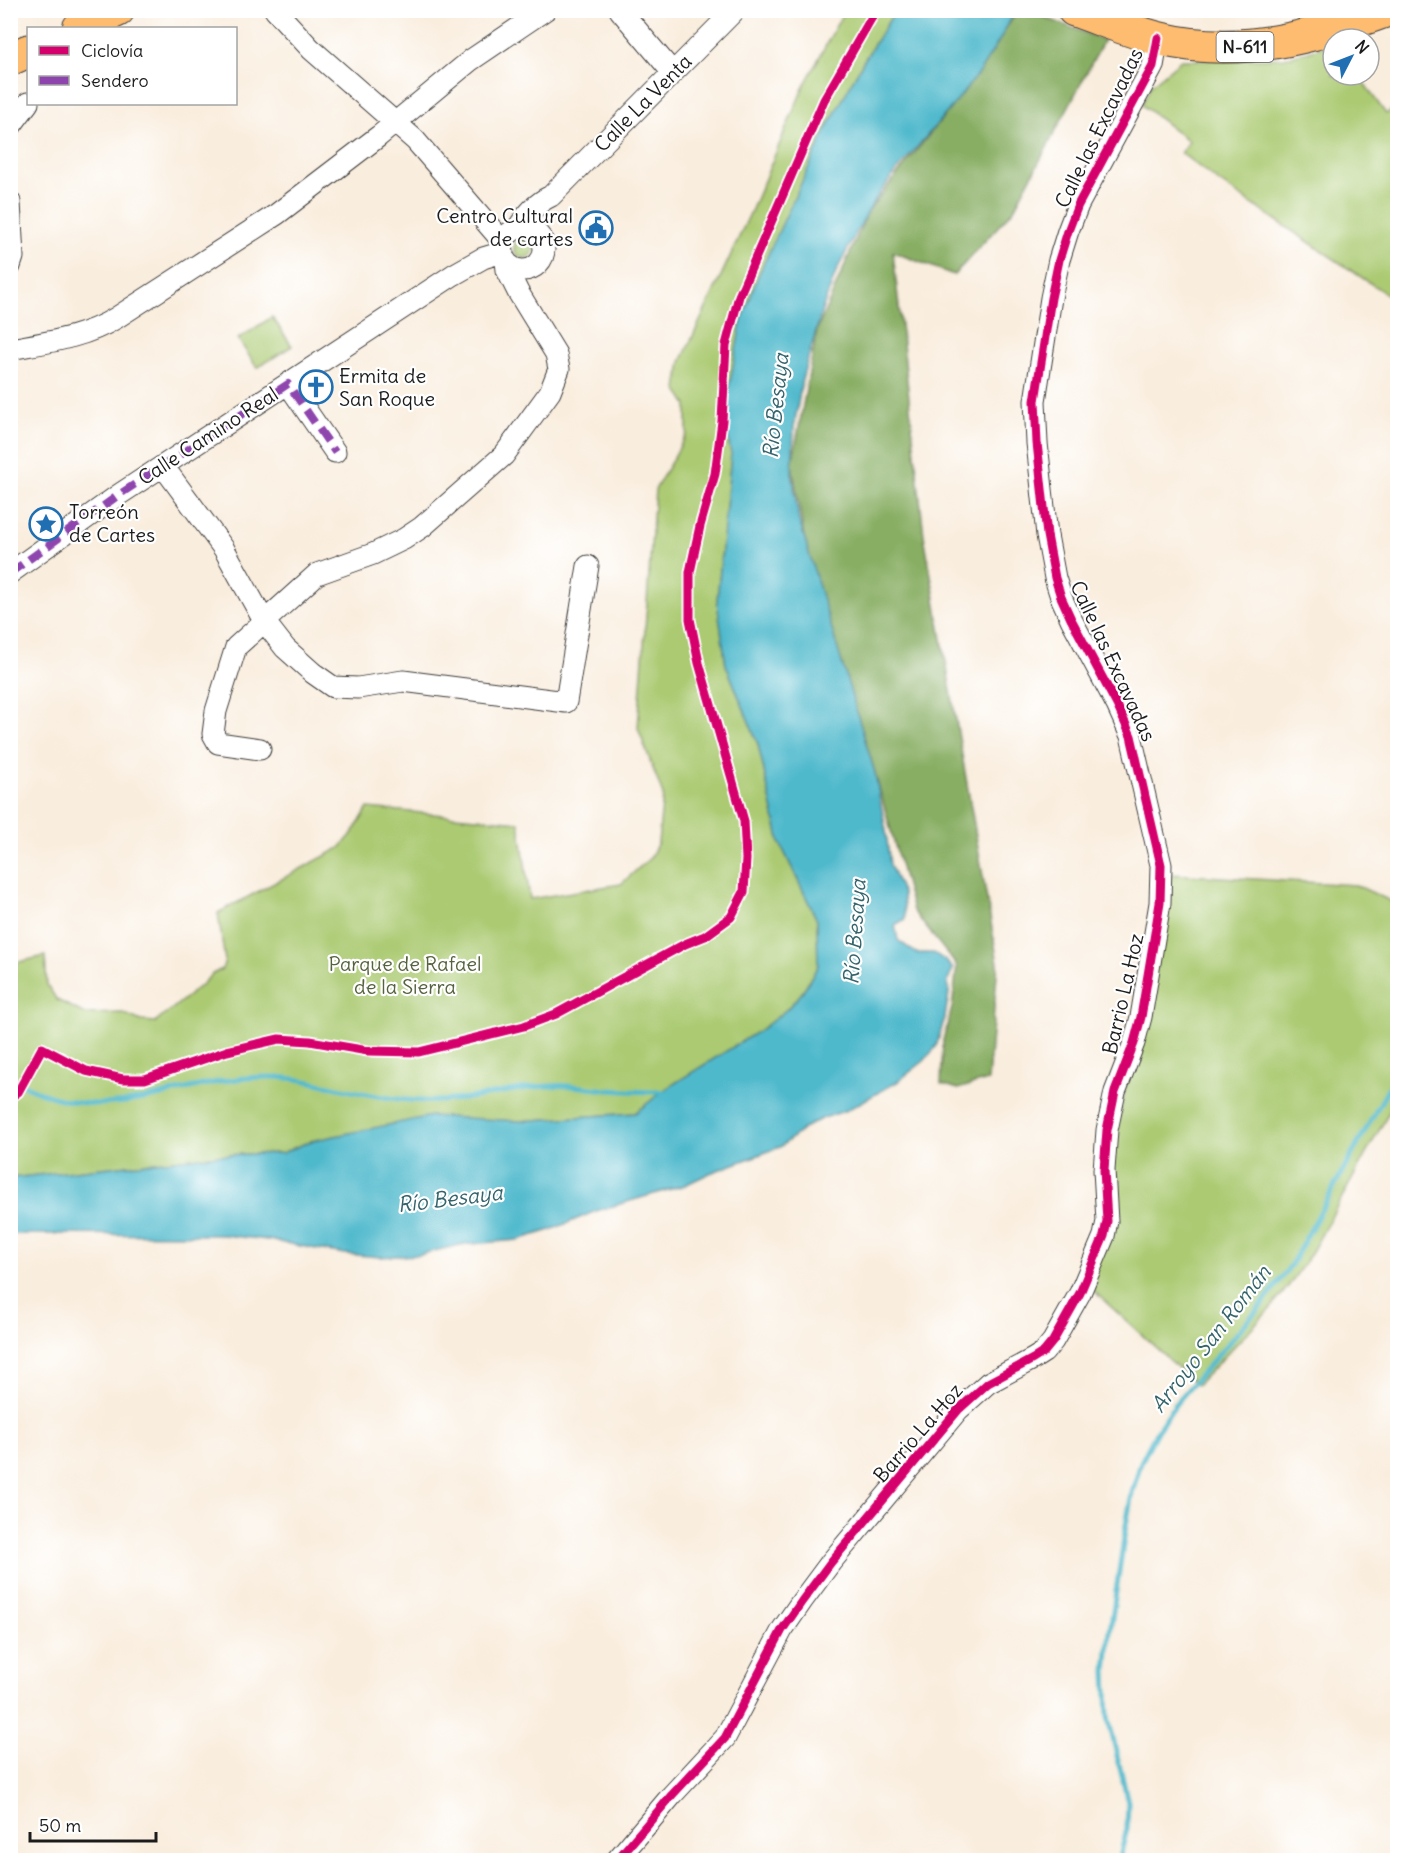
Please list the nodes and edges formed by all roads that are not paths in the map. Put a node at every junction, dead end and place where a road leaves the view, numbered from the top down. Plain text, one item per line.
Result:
1 (118, 10) edge
2 (275, 10) edge
3 (545, 10) edge
4 (620, 10) edge
5 (735, 10) edge
6 (1388, 10) edge
7 (1103, 16) edge
8 (81, 27) edge
9 (1158, 38) junction
10 (27, 51) edge
11 (10, 59) edge
12 (673, 73) junction
13 (27, 104) edge
14 (395, 121) junction
15 (10, 127) edge
16 (551, 196) junction
17 (10, 202) edge
18 (539, 235) junction
19 (511, 251) junction
20 (10, 266) edge
21 (10, 349) edge
22 (288, 384) junction
23 (335, 452) dead end
24 (163, 466) junction
25 (588, 566) dead end
26 (10, 573) edge
27 (264, 621) junction
28 (260, 749) dead end
29 (1143, 784) joint
30 (617, 1860) edge

1 - 8 highway
2 - 14 street
3 - 14 street
4 - 12 street
5 - 12 street, Calle La Venta
6 - 9 highway, N-611
7 - 9 highway, N-611
9 - 29 street, Calle las Excavadas
10 - 11 highway
12 - 16 street, Calle La Venta
13 - 15 street
14 - 19 street
14 - 21 street
16 - 18 street, Calle La Venta
16 - 19 street, Calle La Venta
17 - 20 street
18 - 19 street
18 - 19 street, Calle La Venta
19 - 22 street, Calle Camino Real
19 - 27 street
22 - 23 street
22 - 24 street, Calle Camino Real
24 - 26 street, Calle Camino Real
24 - 27 street
25 - 27 street
27 - 28 street
29 - 30 street, Barrio La Hoz

